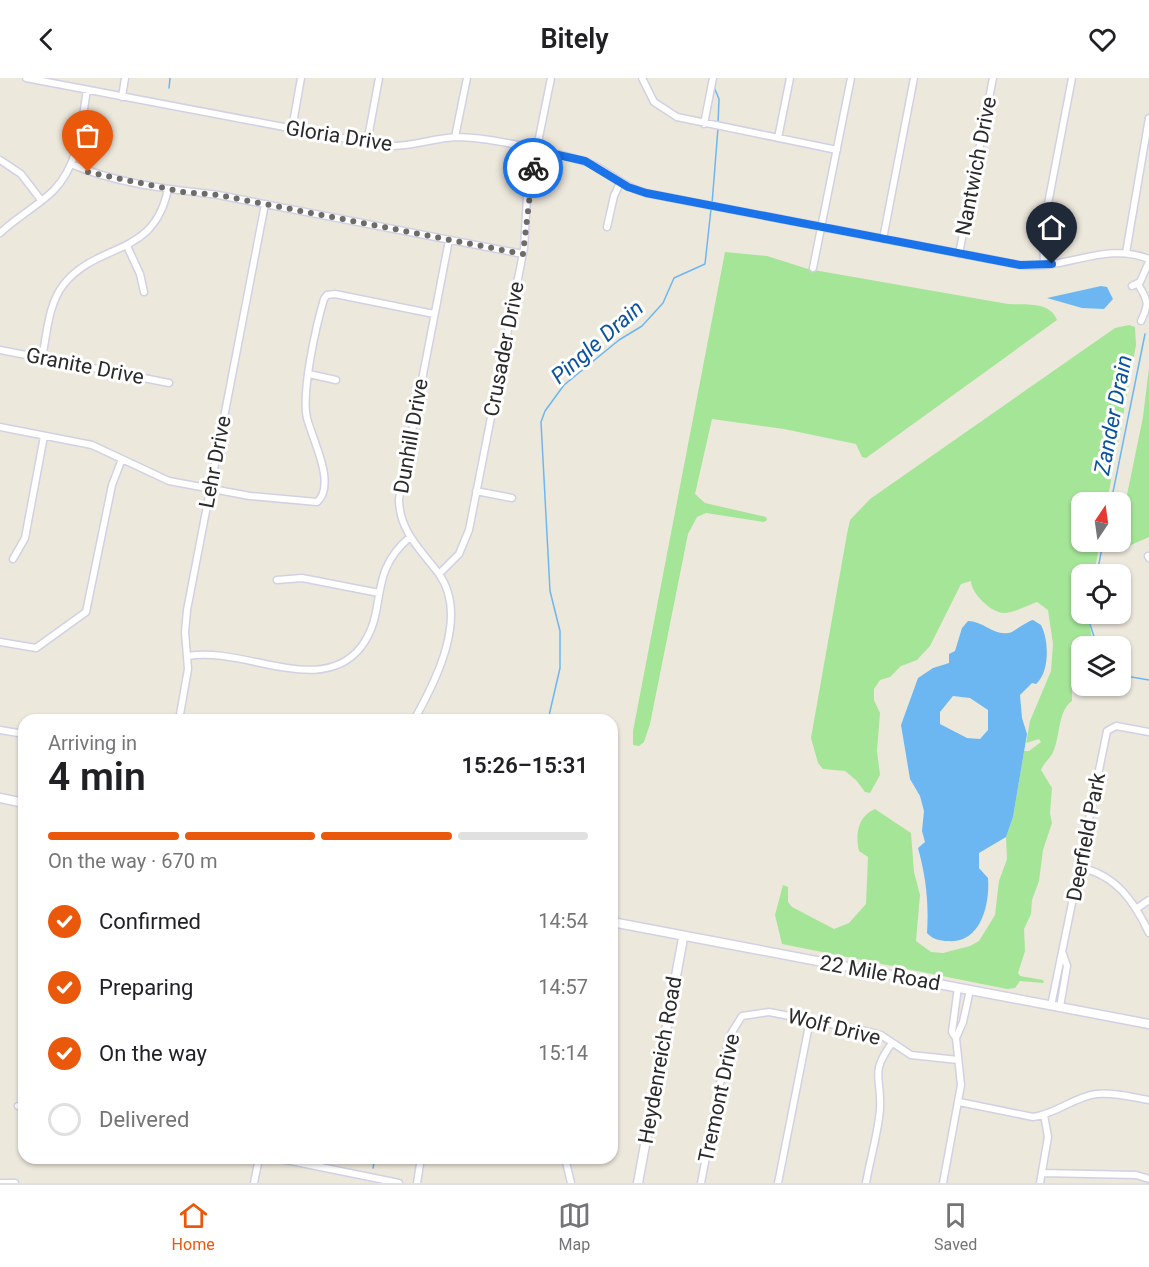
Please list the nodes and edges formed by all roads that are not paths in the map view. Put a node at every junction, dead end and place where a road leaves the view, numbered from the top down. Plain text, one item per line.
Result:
1 (26, 78) edge
2 (125, 78) edge
3 (301, 78) edge
4 (380, 78) edge
5 (467, 78) edge
6 (551, 78) edge
7 (642, 78) edge
8 (713, 78) edge
9 (790, 78) edge
10 (851, 78) edge
11 (914, 78) edge
12 (993, 78) edge
13 (1072, 78) edge
14 (42, 80) edge
15 (87, 90) junction
16 (122, 97) junction
17 (1149, 118) edge
18 (704, 124) junction
19 (292, 129) junction
20 (455, 137) junction
21 (778, 138) junction
22 (367, 144) junction
23 (536, 150) junction
24 (837, 150) junction
25 (0, 160) edge
26 (71, 164) junction
27 (620, 183) junction
28 (168, 189) junction
29 (41, 200) junction
30 (265, 204) junction
31 (607, 226) dead end
32 (822, 227) junction
33 (0, 233) edge
34 (883, 239) junction
35 (448, 240) junction
36 (127, 246) junction
37 (1126, 253) junction
38 (523, 254) junction
39 (959, 254) junction
40 (1149, 261) edge
41 (1044, 265) junction
42 (813, 268) dead end
43 (144, 292) dead end
44 (434, 314) junction
45 (1141, 321) dead end
46 (0, 350) edge
47 (42, 358) junction
48 (309, 374) junction
49 (336, 380) dead end
50 (169, 383) dead end
51 (0, 427) edge
52 (44, 435) junction
53 (122, 459) junction
54 (210, 489) junction
55 (476, 491) junction
56 (512, 498) dead end
57 (410, 537) junction
58 (13, 559) dead end
59 (439, 574) junction
60 (277, 580) dead end
61 (379, 593) junction
62 (0, 642) edge
63 (188, 656) junction
64 (180, 714) edge
65 (417, 714) edge
66 (0, 730) edge
67 (1149, 732) edge
68 (18, 733) edge
69 (0, 798) edge
70 (18, 802) edge
71 (1079, 867) junction
72 (1149, 900) edge
73 (1136, 909) junction
74 (618, 923) edge
75 (1149, 933) edge
76 (683, 938) junction
77 (958, 987) junction
78 (970, 990) junction
79 (1055, 1006) junction
80 (742, 1016) joint
81 (810, 1020) junction
82 (952, 1020) junction
83 (963, 1022) junction
84 (1149, 1024) edge
85 (956, 1038) junction
86 (892, 1043) junction
87 (958, 1060) junction
88 (1149, 1100) edge
89 (959, 1102) junction
90 (1044, 1116) junction
91 (258, 1164) edge
92 (305, 1164) edge
93 (321, 1164) edge
94 (420, 1164) edge
95 (566, 1164) edge
96 (320, 1167) junction
97 (1042, 1173) junction
98 (1123, 1175) junction
99 (1149, 1179) edge
100 (0, 1182) edge
101 (15, 1183) edge
102 (254, 1183) edge
103 (399, 1183) edge
104 (417, 1183) edge
105 (571, 1183) edge
106 (638, 1183) edge
107 (701, 1183) edge
108 (778, 1183) edge
109 (866, 1183) edge
110 (943, 1183) edge
111 (1040, 1183) edge
112 (1121, 1183) edge

1 - 14 street, Gloria Drive
2 - 16 street
3 - 19 street
4 - 22 street
5 - 20 street
6 - 23 street, Crusader Drive
7 - 18 street
8 - 18 street
9 - 21 street
10 - 24 street
11 - 34 street
12 - 39 street, Nantwich Drive
13 - 41 street
14 - 15 street, Gloria Drive
15 - 16 street, Gloria Drive
15 - 26 street
16 - 19 street, Gloria Drive
17 - 37 street
18 - 21 street
19 - 22 street, Gloria Drive
20 - 22 street, Gloria Drive
20 - 23 street, Gloria Drive
21 - 24 street
23 - 27 street, Gloria Drive
23 - 38 street, Crusader Drive
24 - 32 street
25 - 29 street
26 - 28 street
26 - 29 street
27 - 31 street
27 - 32 street, Gloria Drive
28 - 30 street
28 - 36 street
29 - 33 street
30 - 35 street
30 - 54 street, Lehr Drive
32 - 34 street, Gloria Drive
32 - 42 street
34 - 39 street, Gloria Drive
35 - 38 street
35 - 44 street, Dunhill Drive
36 - 43 street
36 - 47 street
37 - 40 street, Gloria Drive
37 - 41 street, Gloria Drive
38 - 55 street, Crusader Drive
39 - 41 street, Gloria Drive
40 - 45 street
44 - 48 street
44 - 57 street, Dunhill Drive
46 - 47 street, Granite Drive
47 - 50 street, Granite Drive
48 - 49 street
48 - 54 street
51 - 52 street
52 - 53 street
52 - 58 street
53 - 54 street
53 - 62 street
54 - 63 street, Lehr Drive
55 - 56 street
55 - 59 street, Crusader Drive
57 - 59 street, Dunhill Drive
57 - 61 street
59 - 65 street, Dunhill Drive
60 - 61 street
61 - 63 street
63 - 64 street, Lehr Drive
66 - 68 street
67 - 71 street, Deerfield Park
69 - 70 street
71 - 73 street
71 - 79 street, Deerfield Park
72 - 73 street
73 - 75 street
74 - 76 street, 22 Mile Road
76 - 77 street, 22 Mile Road
76 - 106 street, Heydenreich Road
77 - 78 street, 22 Mile Road
77 - 82 street
78 - 79 street, 22 Mile Road
78 - 83 street
79 - 84 street, 22 Mile Road
80 - 81 street, Wolf Drive
80 - 107 street, Tremont Drive
81 - 86 street, Wolf Drive
81 - 108 street
82 - 83 street
82 - 85 street
83 - 85 street
85 - 87 street
86 - 87 street, Wolf Drive
86 - 109 street
87 - 89 street
88 - 90 street
89 - 90 street
89 - 110 street
90 - 97 street
91 - 102 street
92 - 96 street
93 - 96 street
94 - 104 street
95 - 105 street
96 - 103 street
97 - 98 street
97 - 111 street
98 - 99 street
98 - 112 street
100 - 101 street

